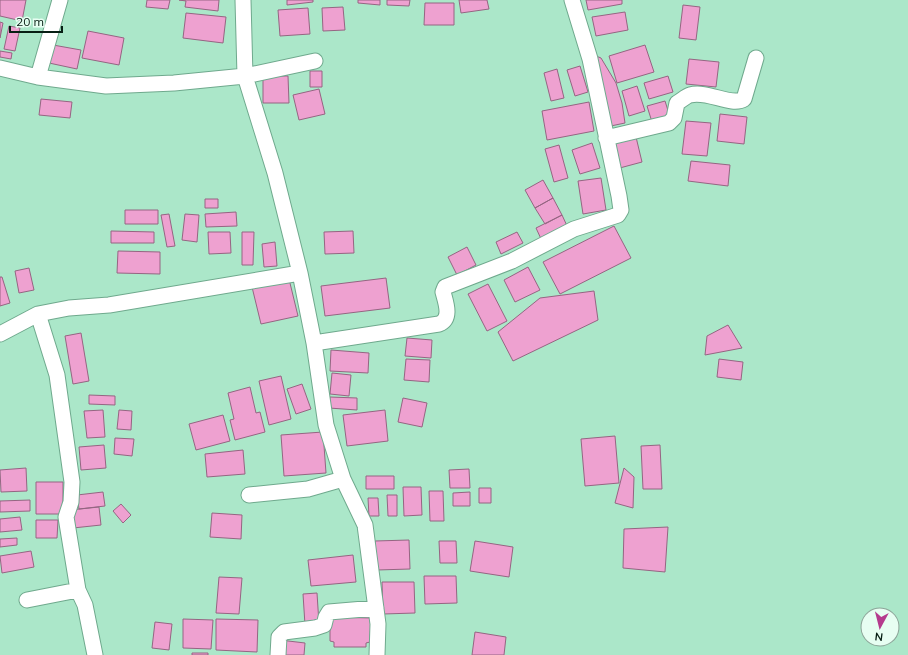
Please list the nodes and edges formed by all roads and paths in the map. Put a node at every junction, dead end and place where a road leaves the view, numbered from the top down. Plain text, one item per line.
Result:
1 (60, 0) edge
2 (243, 0) edge
3 (572, 0) edge
4 (756, 58) dead end
5 (315, 61) dead end
6 (0, 68) edge
7 (245, 76) junction
8 (38, 77) junction
9 (606, 138) junction
10 (300, 273) junction
11 (38, 314) junction
12 (0, 334) edge
13 (314, 343) junction
14 (343, 479) junction
15 (249, 496) dead end
16 (78, 590) junction
17 (27, 600) dead end
18 (376, 608) junction
19 (95, 655) edge
20 (278, 655) edge
21 (377, 655) edge

1 - 8 street
2 - 7 street
3 - 9 street
4 - 9 street
5 - 7 street
6 - 8 street
7 - 8 street
7 - 10 street
9 - 13 street
10 - 11 street
10 - 13 street
11 - 12 street
11 - 16 street
13 - 14 street
14 - 15 street
14 - 18 street
16 - 17 street
16 - 19 street
18 - 20 street
18 - 21 street

